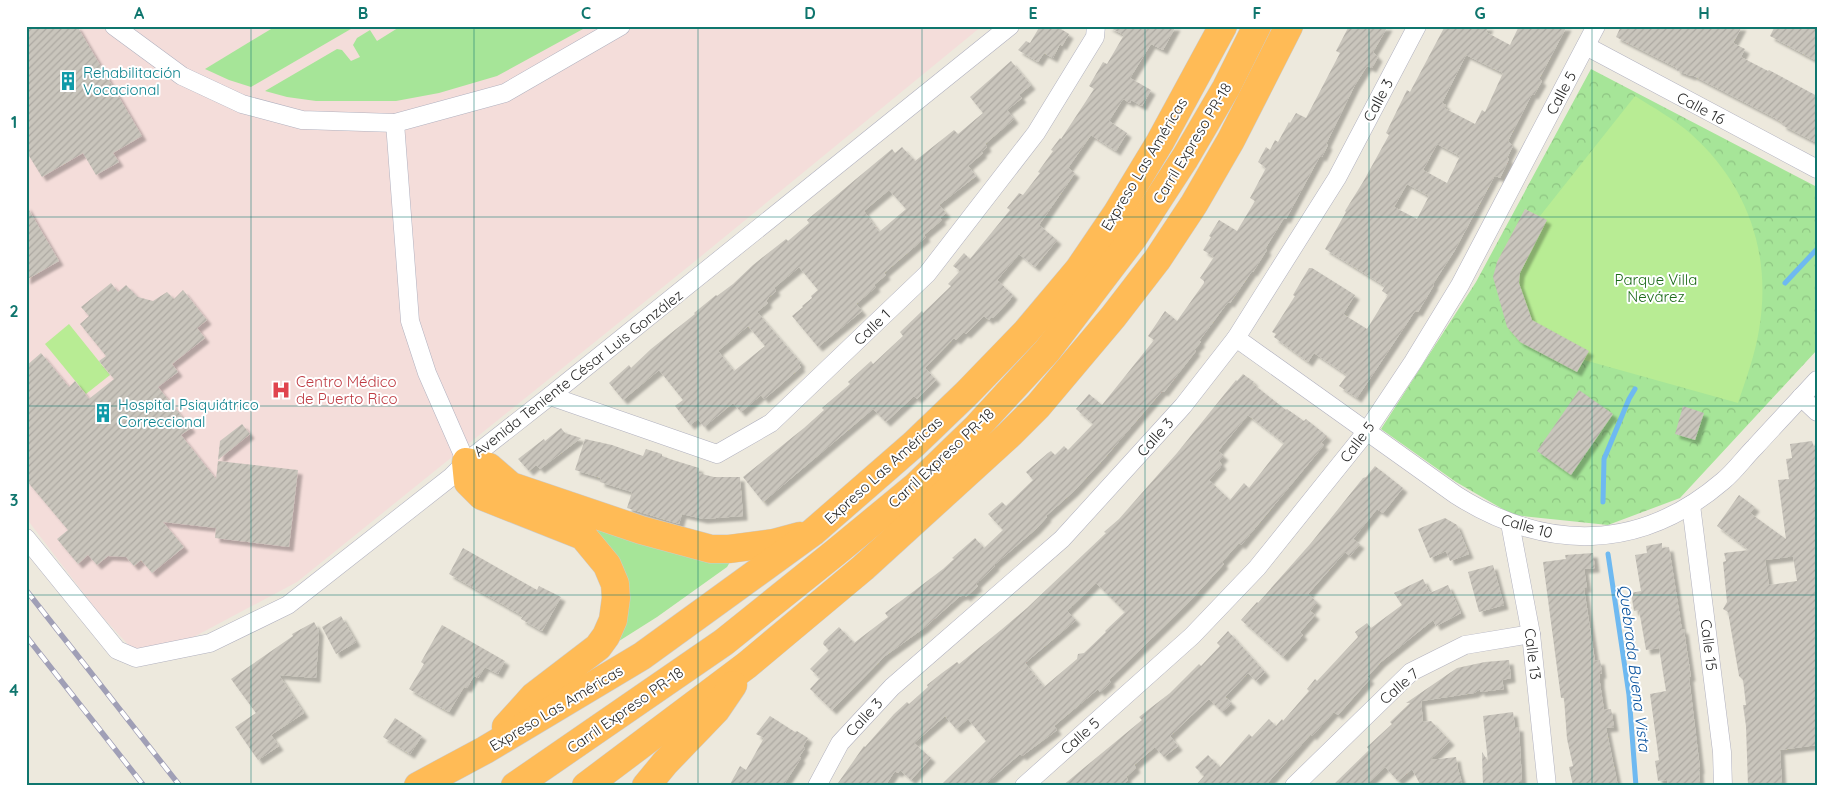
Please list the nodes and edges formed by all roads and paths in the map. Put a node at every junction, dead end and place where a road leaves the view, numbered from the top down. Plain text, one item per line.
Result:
1 (114, 26) edge
2 (620, 26) edge
3 (1010, 26) edge
4 (1096, 26) edge
5 (1223, 26) edge
6 (1257, 26) edge
7 (1289, 26) edge
8 (1417, 26) edge
9 (1596, 26) edge
10 (1586, 46) junction
11 (395, 122) junction
12 (1817, 169) edge
13 (1236, 338) junction
14 (1817, 380) edge
15 (550, 396) junction
16 (1801, 397) junction
17 (1817, 412) edge
18 (1367, 431) junction
19 (466, 462) junction
20 (1691, 505) junction
21 (1510, 523) junction
22 (813, 532) junction
23 (26, 538) edge
24 (1531, 634) junction
25 (747, 665) junction
26 (486, 750) junction
27 (418, 786) edge
28 (515, 786) edge
29 (586, 786) edge
30 (646, 786) edge
31 (817, 786) edge
32 (1024, 786) edge
33 (1294, 786) edge
34 (1547, 786) edge
35 (1723, 786) edge

1 - 11 street
2 - 11 street
3 - 15 street, Avenida Teniente César Luis González
4 - 15 street, Calle 1
5 - 22 highway, Expreso Las Américas
6 - 28 highway, Carril Expreso PR-18
7 - 25 highway
8 - 13 street, Calle 3
9 - 10 street, Calle 5
10 - 12 street, Calle 16
10 - 18 street, Calle 5
11 - 19 street
13 - 18 street, Calle 10
13 - 31 street, Calle 3
14 - 16 street, Calle 10
15 - 19 street, Avenida Teniente César Luis González
16 - 17 street
16 - 20 street, Calle 10
18 - 21 street, Calle 10
18 - 32 street, Calle 5
19 - 22 highway
19 - 23 street, Avenida Teniente César Luis González
19 - 26 highway
20 - 21 street, Calle 10
20 - 35 street, Calle 15
21 - 24 street, Calle 13
22 - 26 highway, Expreso Las Américas
24 - 33 street, Calle 7
24 - 34 street, Calle 13
25 - 29 highway
25 - 30 highway
26 - 27 highway, Expreso Las Américas

